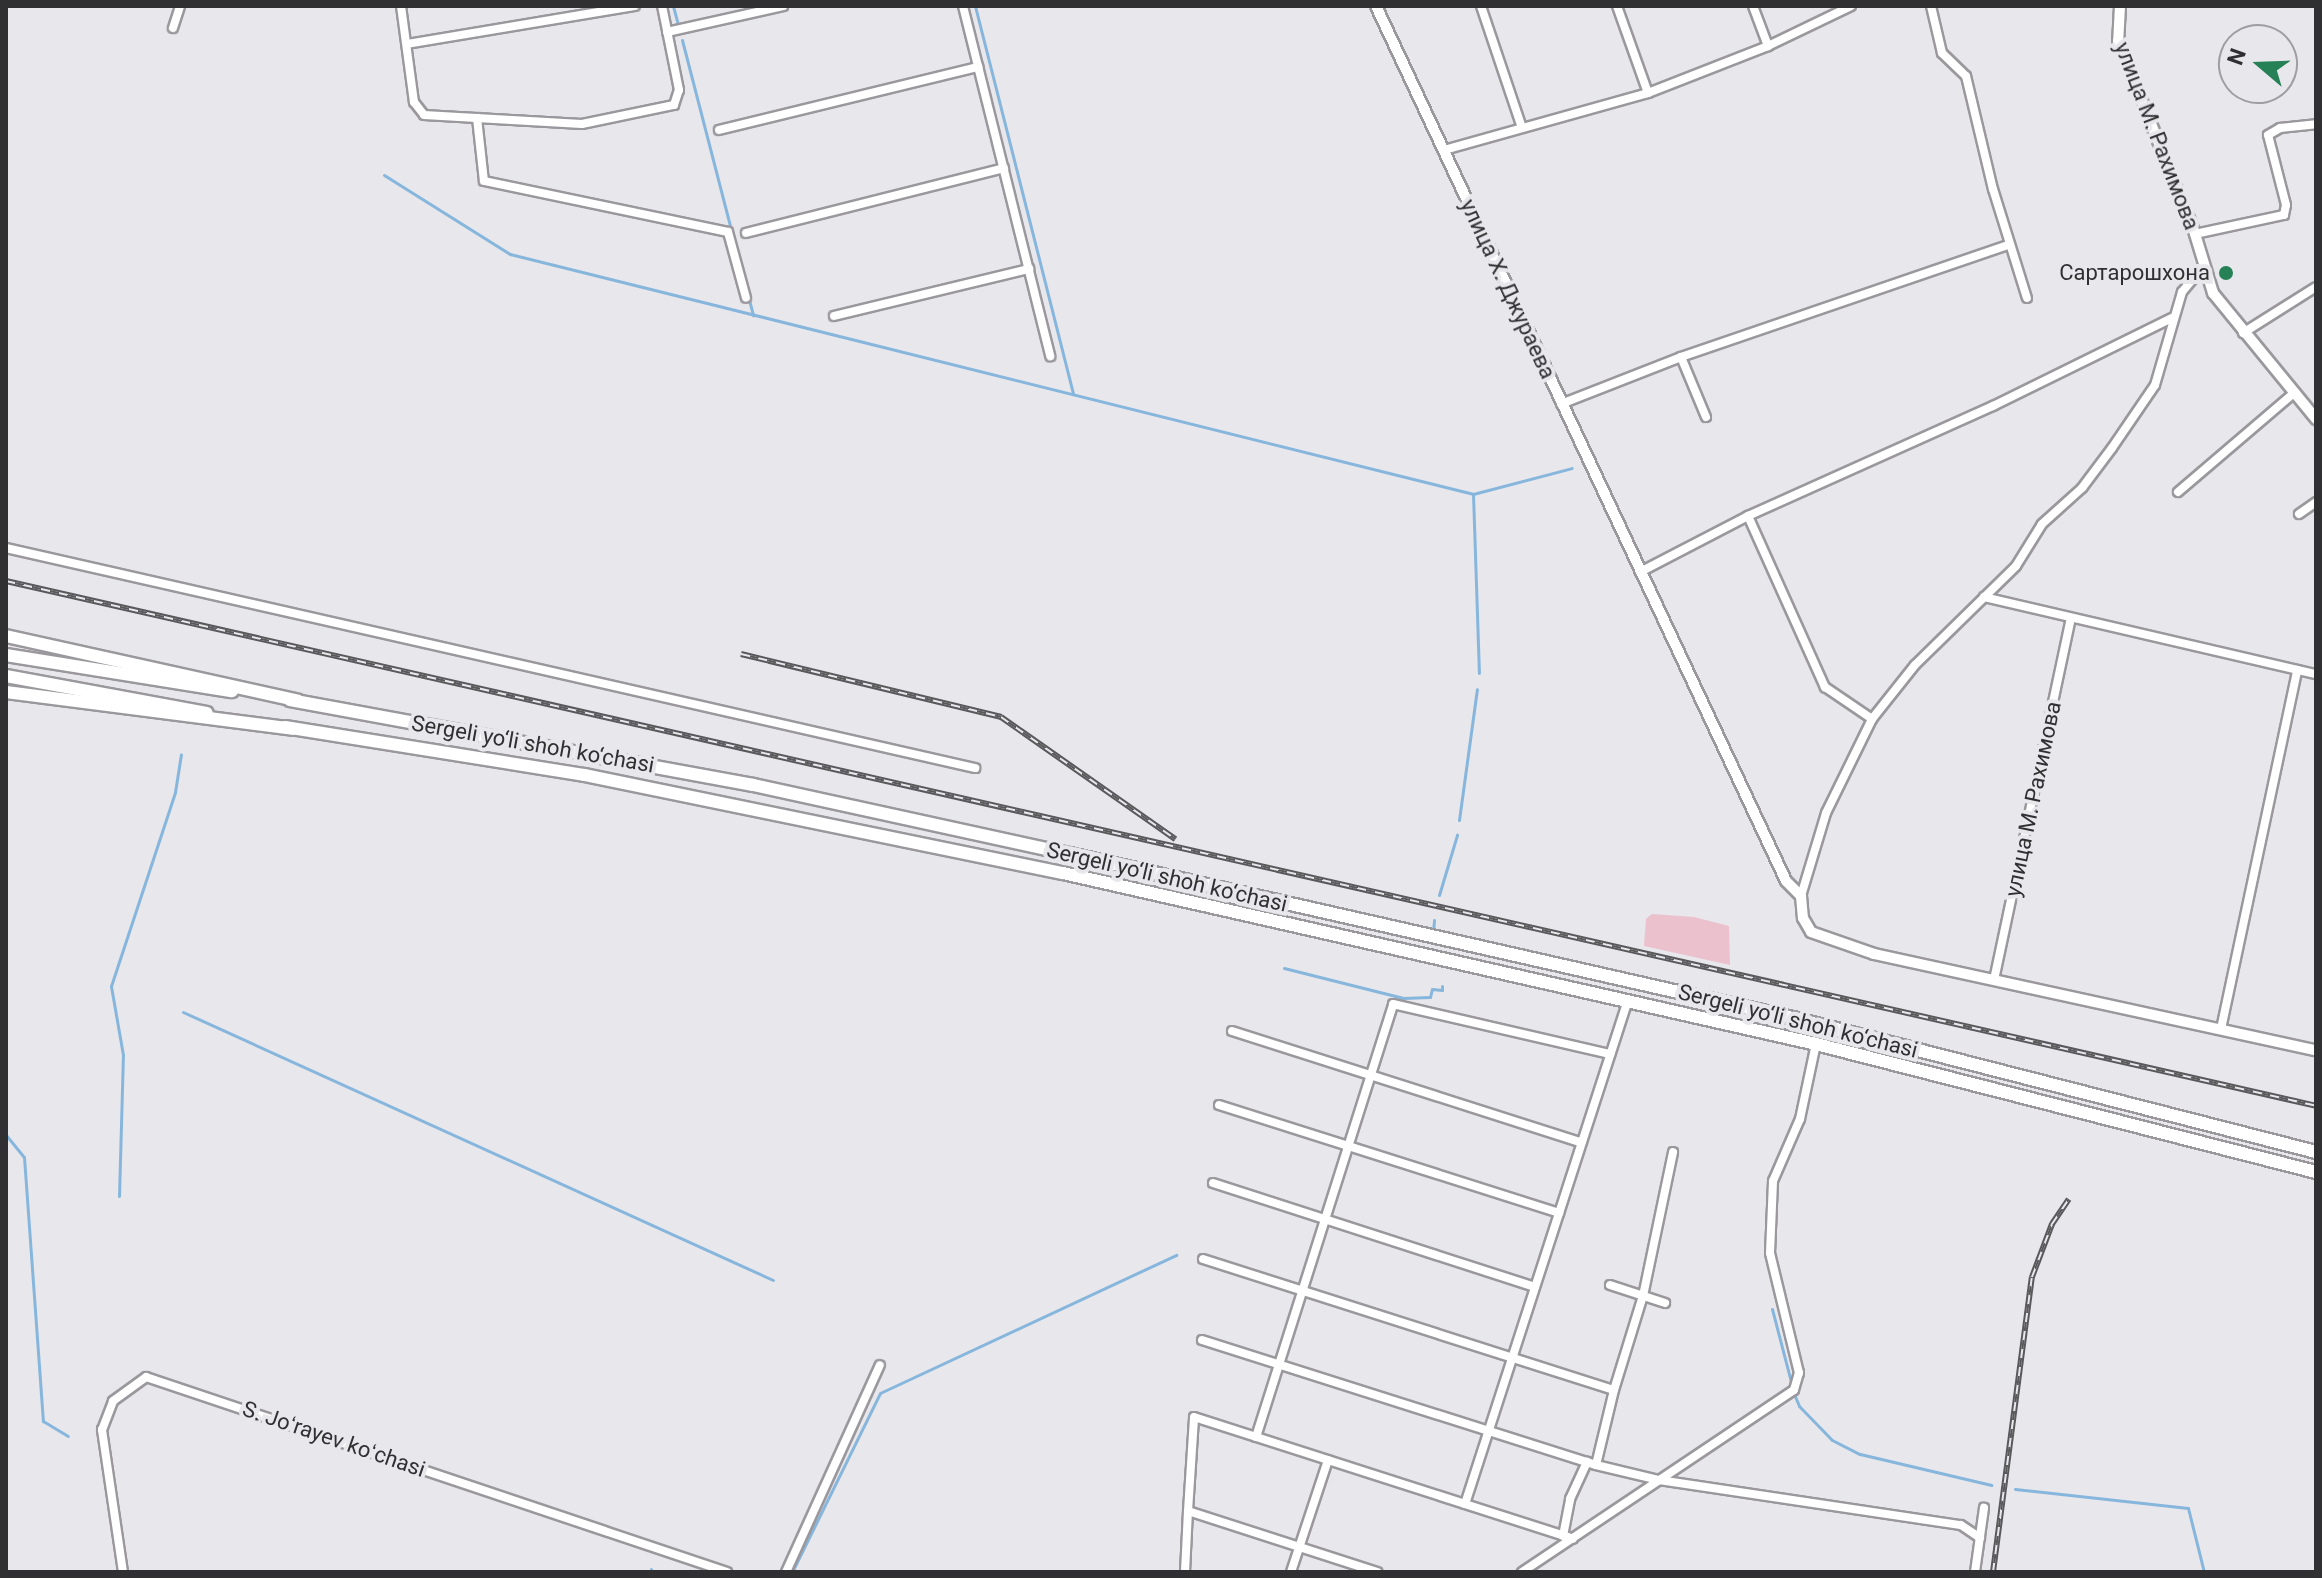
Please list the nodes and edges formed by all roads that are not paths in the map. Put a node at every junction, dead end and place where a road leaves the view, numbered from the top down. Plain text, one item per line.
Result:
1 (180, 6) edge
2 (401, 6) edge
3 (635, 6) edge
4 (662, 6) edge
5 (783, 6) edge
6 (963, 6) edge
7 (1376, 6) edge
8 (1481, 6) edge
9 (1617, 6) edge
10 (1753, 6) edge
11 (1851, 6) edge
12 (1931, 6) edge
13 (2120, 6) edge
14 (173, 28) dead end
15 (667, 32) junction
16 (407, 44) junction
17 (1768, 46) junction
18 (978, 67) junction
19 (1648, 93) junction
20 (477, 118) junction
21 (2316, 124) edge
22 (1521, 125) junction
23 (719, 130) dead end
24 (1444, 150) junction
25 (1004, 168) junction
26 (746, 233) dead end
27 (2195, 234) junction
28 (2009, 245) junction
29 (2203, 267) junction
30 (1029, 269) junction
31 (2316, 287) edge
32 (746, 298) dead end
33 (2027, 298) dead end
34 (834, 316) dead end
35 (2172, 318) junction
36 (2243, 333) junction
37 (1050, 356) dead end
38 (1681, 357) junction
39 (2295, 392) junction
40 (1561, 404) junction
41 (1706, 417) dead end
42 (2316, 419) edge
43 (2178, 492) dead end
44 (2316, 502) edge
45 (2299, 514) dead end
46 (1748, 516) junction
47 (6, 548) edge
48 (1640, 572) junction
49 (1984, 597) junction
50 (2071, 618) junction
51 (6, 636) edge
52 (6, 655) edge
53 (2297, 670) junction
54 (2316, 674) edge
55 (6, 676) edge
56 (6, 692) edge
57 (298, 701) junction
58 (1872, 719) junction
59 (293, 729) junction
60 (975, 768) dead end
61 (1801, 896) junction
62 (1994, 980) junction
63 (1628, 1000) junction
64 (2221, 1029) junction
65 (1232, 1031) dead end
66 (1816, 1044) junction
67 (2316, 1050) edge
68 (1610, 1054) junction
69 (1371, 1075) junction
70 (1219, 1105) dead end
71 (1582, 1143) junction
72 (1348, 1146) junction
73 (1673, 1152) dead end
74 (2316, 1152) edge
75 (2316, 1172) edge
76 (1213, 1183) dead end
77 (1559, 1213) junction
78 (1325, 1219) junction
79 (1203, 1259) dead end
80 (1610, 1285) dead end
81 (1535, 1287) junction
82 (1302, 1291) junction
83 (1643, 1296) junction
84 (1665, 1303) dead end
85 (1202, 1340) dead end
86 (1512, 1358) junction
87 (1279, 1364) junction
88 (880, 1365) dead end
89 (1614, 1390) junction
90 (1489, 1431) junction
91 (1256, 1437) junction
92 (1328, 1460) junction
93 (1591, 1463) junction
94 (1659, 1480) junction
95 (1465, 1504) junction
96 (1984, 1508) dead end
97 (1188, 1511) junction
98 (1563, 1536) junction
99 (1980, 1538) junction
100 (1573, 1539) junction
101 (1299, 1547) junction
102 (123, 1572) edge
103 (727, 1572) edge
104 (786, 1572) edge
105 (1185, 1572) edge
106 (1291, 1572) edge
107 (1377, 1572) edge
108 (1522, 1572) edge
109 (1975, 1572) edge

1 - 14 street
2 - 16 street
3 - 16 street
4 - 15 street
5 - 15 street
6 - 18 street
7 - 24 street, улица Х. Джураева
8 - 22 street
9 - 19 street
10 - 17 street
11 - 17 street
12 - 28 street
13 - 27 street, улица М. Рахимова
15 - 20 street
16 - 20 street
17 - 19 street
18 - 23 street
18 - 25 street
19 - 22 street
20 - 32 street
21 - 27 street
22 - 24 street
24 - 40 street, улица Х. Джураева
25 - 26 street
25 - 30 street
27 - 29 street, улица М. Рахимова
28 - 33 street
28 - 38 street
29 - 35 street
29 - 36 street, улица М. Рахимова
30 - 34 street
30 - 37 street
31 - 36 street
35 - 46 street
35 - 49 street
36 - 39 street, улица М. Рахимова
38 - 40 street
38 - 41 street
39 - 42 street, улица М. Рахимова
39 - 43 street
40 - 48 street, улица Х. Джураева
44 - 45 street
46 - 48 street
46 - 58 street
47 - 60 street
48 - 61 street, улица Х. Джураева
49 - 50 street
49 - 58 street
50 - 53 street
50 - 62 street, улица М. Рахимова
51 - 57 main road
52 - 57 main road, Sergeli yo‘li shoh ko‘chasi
53 - 54 street
53 - 64 street
55 - 59 main road, Sergeli yo‘li shoh ko‘chasi
56 - 59 main road
57 - 74 main road, Sergeli yo‘li shoh ko‘chasi
58 - 61 street
59 - 63 main road, Sergeli yo‘li shoh ko‘chasi
61 - 62 street, улица Х. Джураева
62 - 64 street, улица Х. Джураева
63 - 66 main road, Sergeli yo‘li shoh ko‘chasi
63 - 68 street
64 - 67 street, улица Х. Джураева
65 - 69 street
66 - 75 main road, Sergeli yo‘li shoh ko‘chasi
66 - 94 street
68 - 69 street
68 - 71 street
69 - 71 street
69 - 72 street
70 - 72 street
71 - 77 street
72 - 77 street
72 - 78 street
73 - 83 street
76 - 78 street
77 - 81 street
78 - 81 street
78 - 82 street
79 - 82 street
80 - 83 street
81 - 86 street
82 - 86 street
82 - 87 street
83 - 84 street
83 - 89 street
85 - 87 street
86 - 89 street
86 - 90 street
87 - 90 street
87 - 91 street
88 - 104 street
89 - 93 street
90 - 93 street
90 - 95 street
91 - 92 street
91 - 97 street
92 - 95 street
92 - 101 street
93 - 94 street
93 - 98 street
94 - 99 street
94 - 100 street
95 - 98 street
96 - 99 street
97 - 101 street
97 - 105 street
98 - 100 street
99 - 109 street
100 - 108 street
101 - 106 street
101 - 107 street
102 - 103 street, S. Joʻrayev koʻchasi

